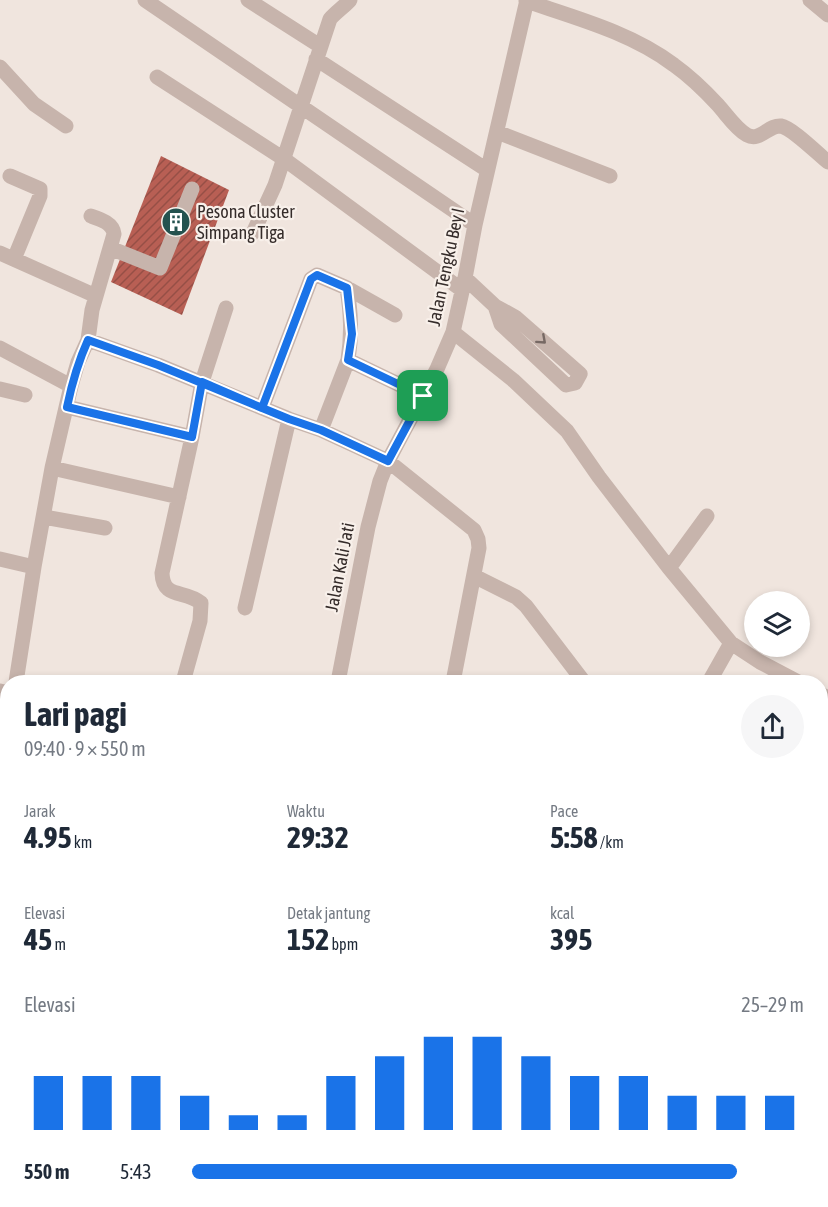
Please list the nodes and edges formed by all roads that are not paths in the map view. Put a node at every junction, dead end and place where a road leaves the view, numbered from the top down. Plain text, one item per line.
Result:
1 (144, 0) edge
2 (248, 0) edge
3 (350, 0) edge
4 (526, 0) edge
5 (810, 0) edge
6 (828, 15) edge
7 (318, 53) junction
8 (0, 68) edge
9 (157, 77) dead end
10 (300, 106) junction
11 (66, 126) dead end
12 (497, 132) junction
13 (284, 159) junction
14 (828, 162) edge
15 (487, 170) junction
16 (10, 176) dead end
17 (610, 176) dead end
18 (192, 189) dead end
19 (91, 216) dead end
20 (475, 225) junction
21 (253, 233) dead end
22 (110, 248) junction
23 (7, 256) edge
24 (464, 284) junction
25 (347, 288) junction
26 (96, 296) junction
27 (495, 306) junction
28 (226, 308) dead end
29 (395, 315) dead end
30 (453, 332) junction
31 (88, 340) junction
32 (0, 348) edge
33 (348, 360) junction
34 (202, 382) junction
35 (71, 386) junction
36 (0, 389) edge
37 (25, 395) dead end
38 (423, 396) junction
39 (67, 407) junction
40 (262, 408) junction
41 (289, 419) junction
42 (321, 430) junction
43 (192, 437) junction
44 (388, 461) junction
45 (52, 468) junction
46 (179, 497) junction
47 (707, 516) dead end
48 (44, 517) junction
49 (105, 528) dead end
50 (0, 559) edge
51 (34, 567) junction
52 (669, 568) junction
53 (474, 576) junction
54 (246, 608) dead end
55 (731, 643) junction
56 (17, 675) edge
57 (185, 675) edge
58 (339, 675) edge
59 (454, 675) edge
60 (579, 675) edge
61 (713, 675) edge
62 (785, 675) edge
63 (0, 827) edge
64 (0, 831) edge

1 - 10 street
2 - 7 street
3 - 7 street
4 - 12 street, Jalan Tengku Bey I
4 - 14 street
5 - 6 street
7 - 10 street
7 - 15 street
8 - 11 street
9 - 13 street
10 - 13 street
10 - 20 street
12 - 15 street, Jalan Tengku Bey I
12 - 17 street
13 - 21 street
13 - 24 street
15 - 20 street, Jalan Tengku Bey I
16 - 23 street
18 - 22 street
19 - 22 street
20 - 24 street, Jalan Tengku Bey I
22 - 26 street
23 - 26 street
24 - 27 street
24 - 30 street, Jalan Tengku Bey I
25 - 29 street
25 - 33 street
25 - 40 street
26 - 31 street
27 -> 27 street
28 - 34 street
30 - 38 street, Jalan Tengku Bey I
30 - 52 street
31 - 34 street
31 - 35 street
32 - 35 street
33 - 38 street
33 - 42 street
34 - 40 street
34 - 43 street
35 - 39 street
36 - 37 street
38 - 44 street, Jalan Tengku Bey I
39 - 43 street
39 - 45 street
40 - 41 street
41 - 42 street
41 - 54 street
42 - 44 street
43 - 46 street
44 - 53 street
44 - 58 street, Jalan Kali Jati
45 - 46 street
45 - 48 street
46 - 57 street
47 - 52 street
48 - 49 street
48 - 51 street
50 - 51 street
51 - 56 street
52 - 55 street
53 - 59 street
53 - 60 street
55 - 61 street
55 - 62 street
63 - 64 street

